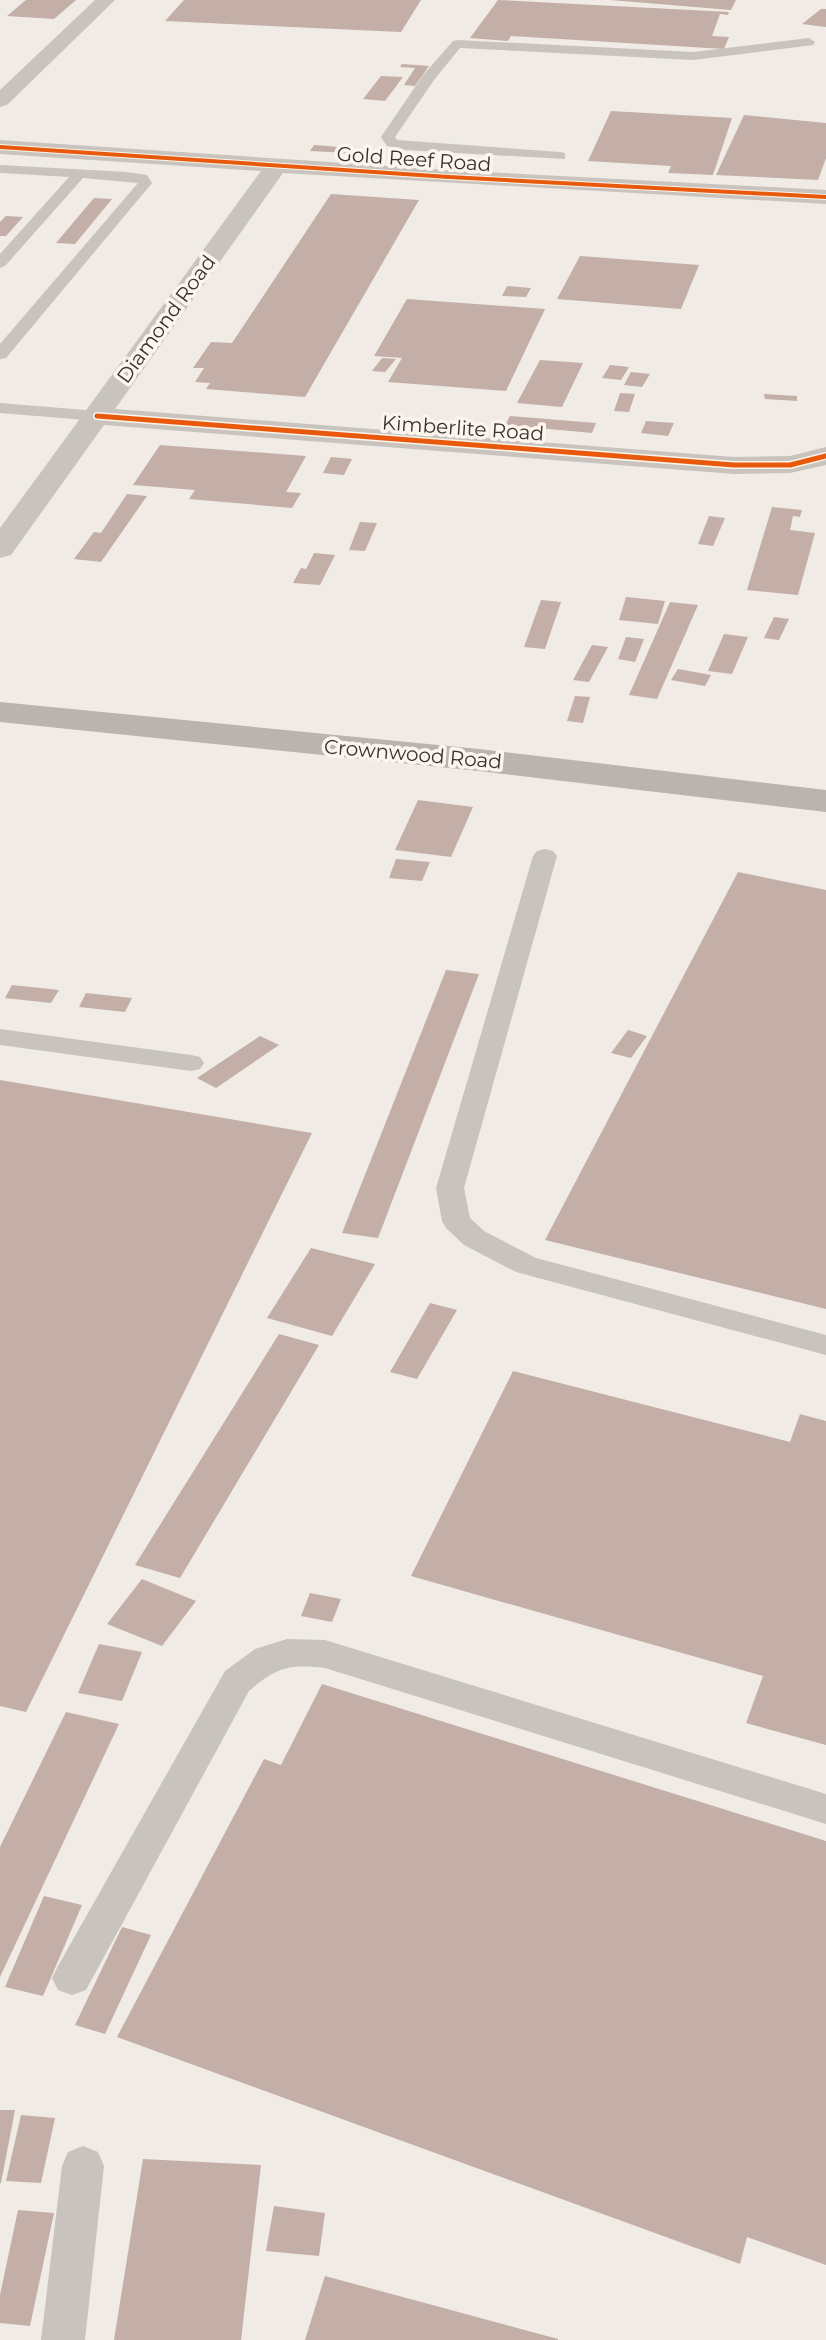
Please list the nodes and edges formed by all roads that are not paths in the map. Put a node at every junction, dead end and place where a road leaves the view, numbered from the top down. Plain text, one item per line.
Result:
1 (106, 0) edge
2 (809, 42) dead end
3 (0, 101) edge
4 (0, 147) edge
5 (560, 156) dead end
6 (276, 166) junction
7 (0, 169) edge
8 (79, 174) junction
9 (826, 197) edge
10 (0, 263) edge
11 (0, 354) edge
12 (0, 408) edge
13 (97, 416) junction
14 (826, 456) edge
15 (0, 549) edge
16 (0, 712) edge
17 (826, 801) edge
18 (545, 856) dead end
19 (0, 1037) edge
20 (191, 1063) dead end
21 (826, 1345) edge
22 (826, 1809) edge
23 (72, 1978) dead end
24 (83, 2166) dead end
25 (63, 2340) edge

1 - 3 street
2 - 5 lane
4 - 6 street, Gold Reef Road
6 - 9 street, Gold Reef Road
6 - 13 street, Diamond Road
7 - 8 lane
8 - 10 lane
8 - 11 lane
12 - 13 lane
13 - 14 street, Kimberlite Road
13 - 15 street, Diamond Road
16 - 17 main road, Crownwood Road
18 - 21 lane
19 - 20 lane
22 - 23 lane
24 - 25 lane

